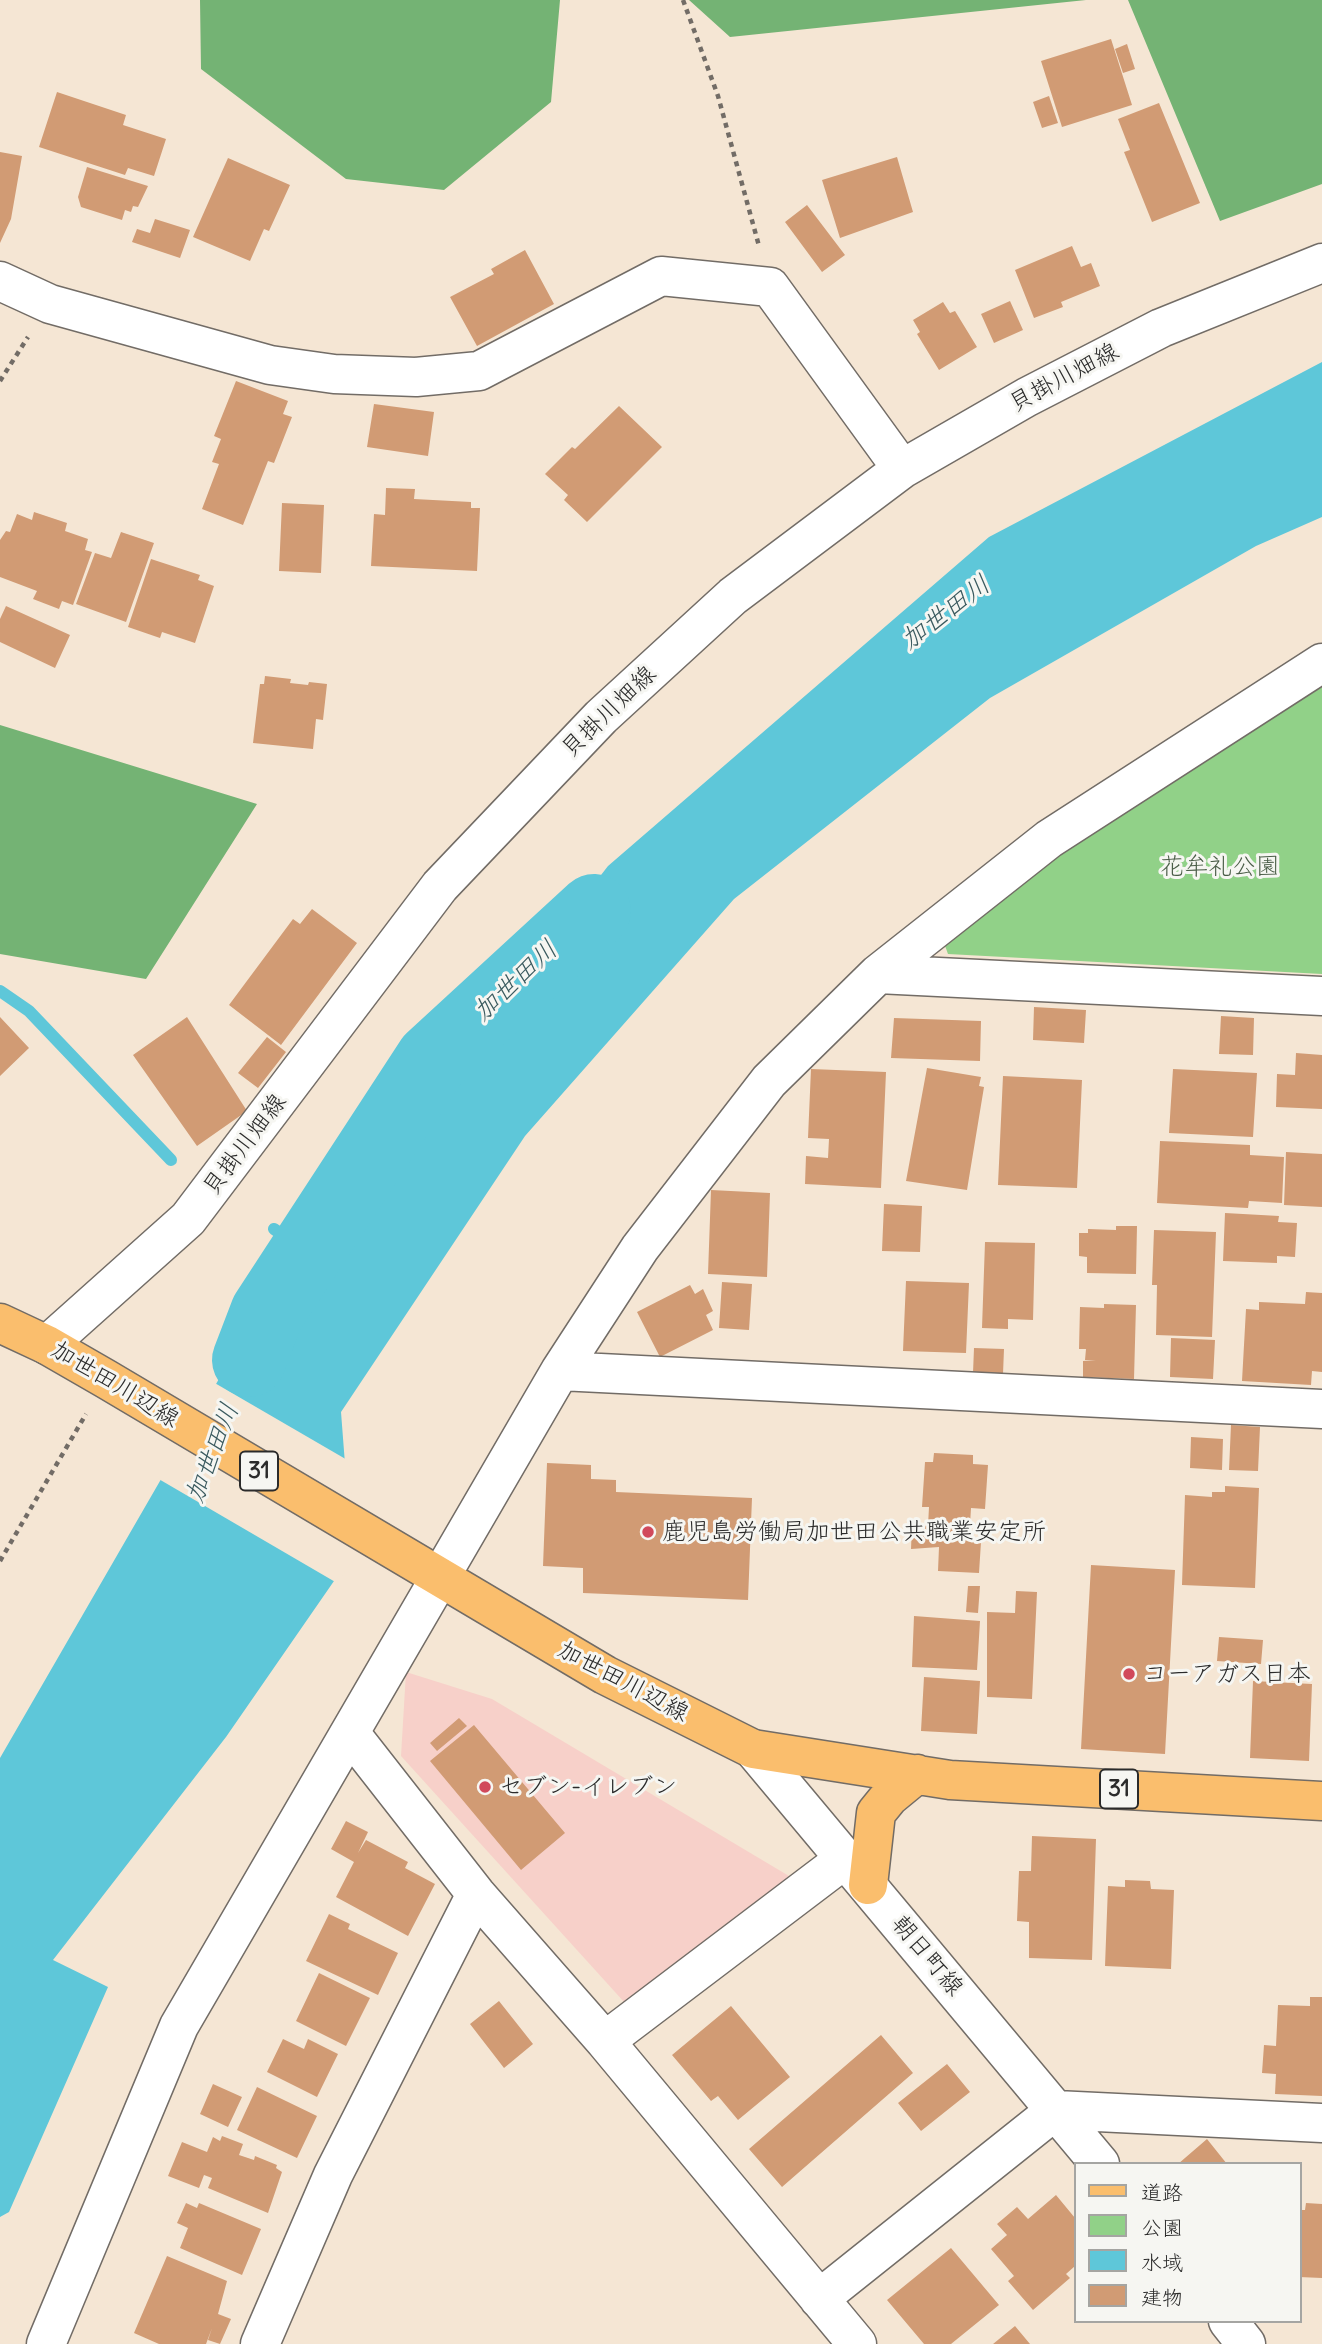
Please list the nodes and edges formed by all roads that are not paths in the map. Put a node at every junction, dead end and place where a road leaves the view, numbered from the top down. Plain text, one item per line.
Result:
1 (1322, 263) edge
2 (0, 281) edge
3 (902, 469) junction
4 (1322, 663) edge
5 (877, 974) junction
6 (1322, 996) edge
7 (0, 1323) edge
8 (47, 1345) junction
9 (560, 1371) junction
10 (1322, 1409) edge
11 (439, 1578) junction
12 (350, 1733) junction
13 (753, 1749) junction
14 (917, 1774) junction
15 (1322, 1801) edge
16 (856, 1872) junction
17 (476, 1894) junction
18 (605, 2041) junction
19 (1056, 2110) junction
20 (1322, 2123) edge
21 (1098, 2162) edge
22 (819, 2299) junction
23 (1230, 2323) edge
24 (46, 2344) edge
25 (260, 2344) edge
26 (857, 2344) edge
27 (1246, 2344) edge

1 - 3 street, 貝掛川畑線
2 - 3 street
3 - 8 street, 貝掛川畑線
4 - 5 street
5 - 6 street
5 - 9 street
7 - 8 main road, 加世田川辺線 / 31
8 - 11 main road, 加世田川辺線 / 31
9 - 10 street
9 - 11 street
11 - 12 street
11 - 13 main road, 加世田川辺線 / 31
12 - 17 street
12 - 24 street
13 - 14 main road, 加世田川辺線 / 31
13 - 16 street, 朝日町線
14 - 15 main road, 加世田川辺線 / 31
14 - 16 main road
16 - 18 street
16 - 19 street, 朝日町線
17 - 18 street
17 - 25 street
18 - 22 street
19 - 20 street
19 - 21 street, 朝日町線
19 - 22 street
22 - 26 street
23 - 27 street

